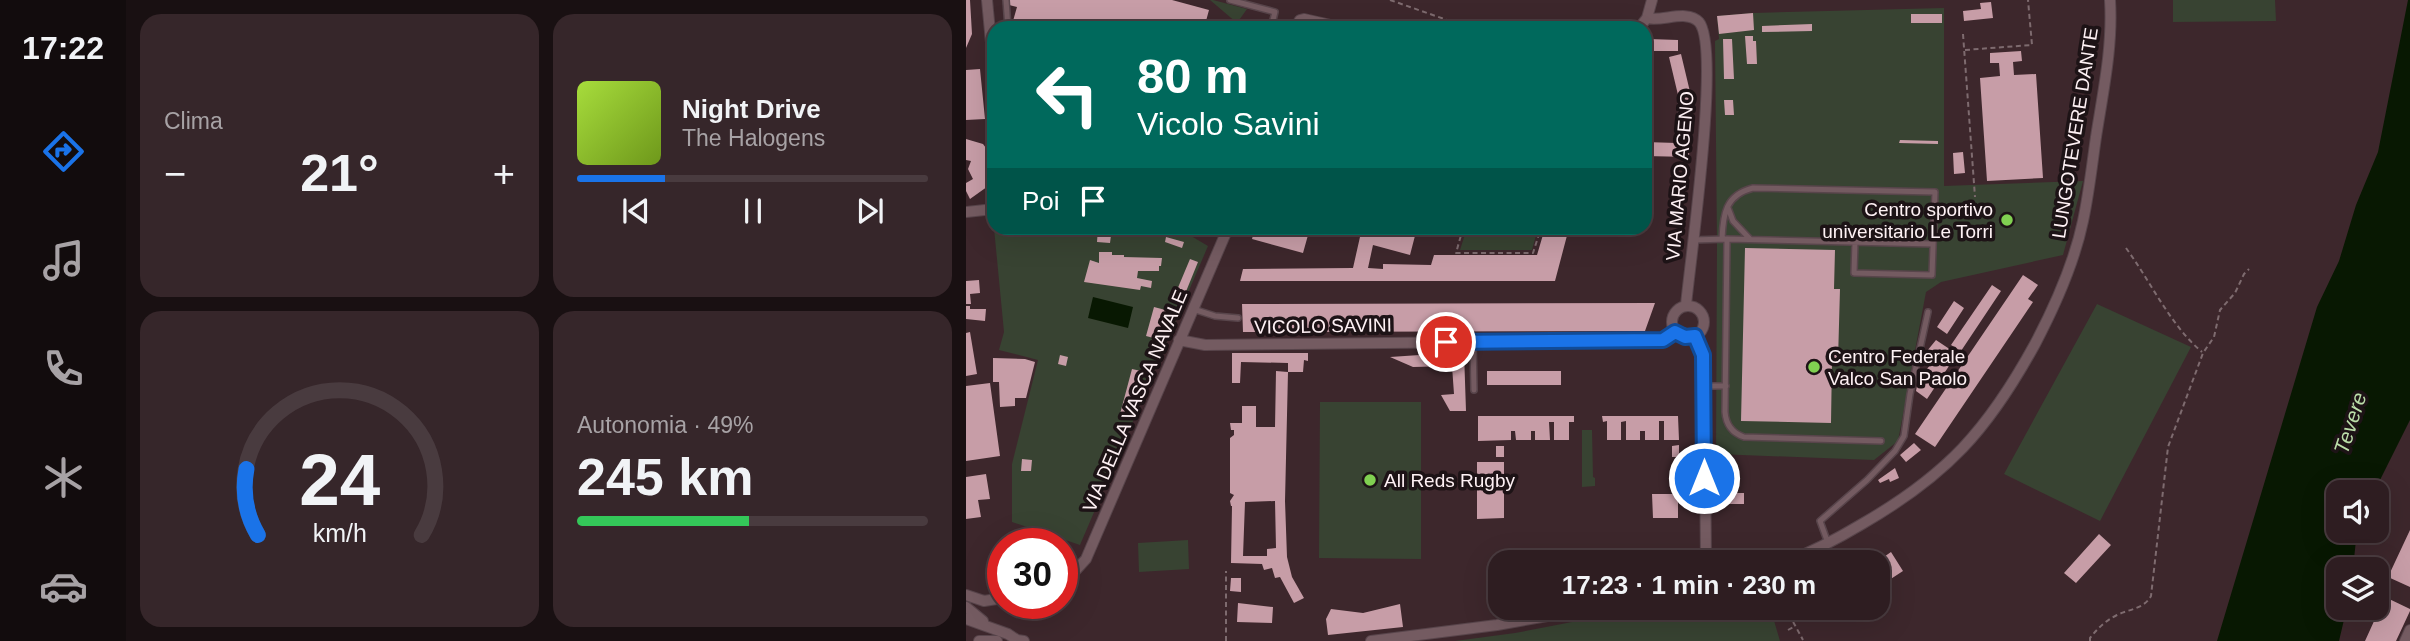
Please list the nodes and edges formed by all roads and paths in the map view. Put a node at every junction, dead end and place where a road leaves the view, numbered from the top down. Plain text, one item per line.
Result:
1 (987, 0) edge
2 (1006, 0) edge
3 (1230, 0) edge
4 (1390, 0) edge
5 (1652, 0) edge
6 (2028, 0) edge
7 (2110, 0) edge
8 (1647, 18) junction
9 (989, 21) edge
10 (1008, 21) edge
11 (1273, 21) edge
12 (1452, 21) edge
13 (1645, 21) edge
14 (1963, 34) dead end
15 (1964, 50) junction
16 (1975, 197) dead end
17 (1728, 208) junction
18 (987, 210) edge
19 (966, 212) edge
20 (1225, 235) edge
21 (1461, 235) edge
22 (1539, 235) edge
23 (1725, 239) junction
24 (1750, 239) junction
25 (1692, 240) junction
26 (1855, 242) junction
27 (1933, 244) junction
28 (2126, 248) dead end
29 (2249, 269) dead end
30 (1686, 305) junction
31 (1192, 309) junction
32 (1928, 312) dead end
33 (1238, 318) dead end
34 (1675, 332) junction
35 (1695, 336) junction
36 (1179, 340) junction
37 (1473, 342) junction
38 (2203, 353) junction
39 (1704, 386) junction
40 (1726, 386) junction
41 (1474, 390) dead end
42 (1881, 441) dead end
43 (1828, 543) junction
44 (1706, 550) edge
45 (1813, 550) edge
46 (1078, 566) edge
47 (1226, 572) dead end
48 (966, 594) edge
49 (987, 601) edge
50 (966, 607) edge
51 (966, 619) edge
52 (1525, 620) edge
53 (1792, 620) edge
54 (989, 626) junction
55 (1795, 626) junction
56 (1788, 630) dead end
57 (2410, 630) edge
58 (1803, 640) edge
59 (979, 641) edge
60 (997, 641) edge
61 (1014, 641) edge
62 (1024, 641) edge
63 (1226, 641) edge
64 (1371, 641) edge
65 (2090, 641) edge
66 (2405, 641) edge

1 - 9 street
2 - 10 lane
3 - 11 lane
4 - 12 path
5 - 8 street
6 - 15 path
7 - 43 street, LUNGOTEVERE DANTE
8 - 13 street
8 - 25 street, VIA MARIO AGENO
14 - 15 path
15 - 16 path
17 - 23 lane
17 - 24 lane
17 - 27 lane
18 - 19 street
20 - 31 street, VIA DELLA VASCA NAVALE
21 - 22 path
23 - 24 lane
23 - 25 lane
23 - 40 lane
24 - 26 lane
25 - 30 street, VIA MARIO AGENO
26 - 27 lane
26 - 27 lane
28 - 38 path
29 - 38 path
30 - 34 street
30 - 35 street
31 - 33 lane
31 - 36 street, VIA DELLA VASCA NAVALE
32 - 43 lane
34 - 35 street
34 - 37 street, VICOLO SAVINI
35 - 39 street
36 - 37 street, VICOLO SAVINI
36 - 46 street, VIA DELLA VASCA NAVALE
37 - 41 lane
38 - 65 path
39 - 40 lane
39 - 44 street
40 - 42 lane
43 - 45 street, LUNGOTEVERE DANTE
47 - 63 path
48 - 49 street
50 - 54 street
51 - 54 street
52 - 64 street
53 - 55 path
54 - 61 street
55 - 56 path
55 - 58 path
57 - 66 street
59 - 60 street
61 - 62 street

